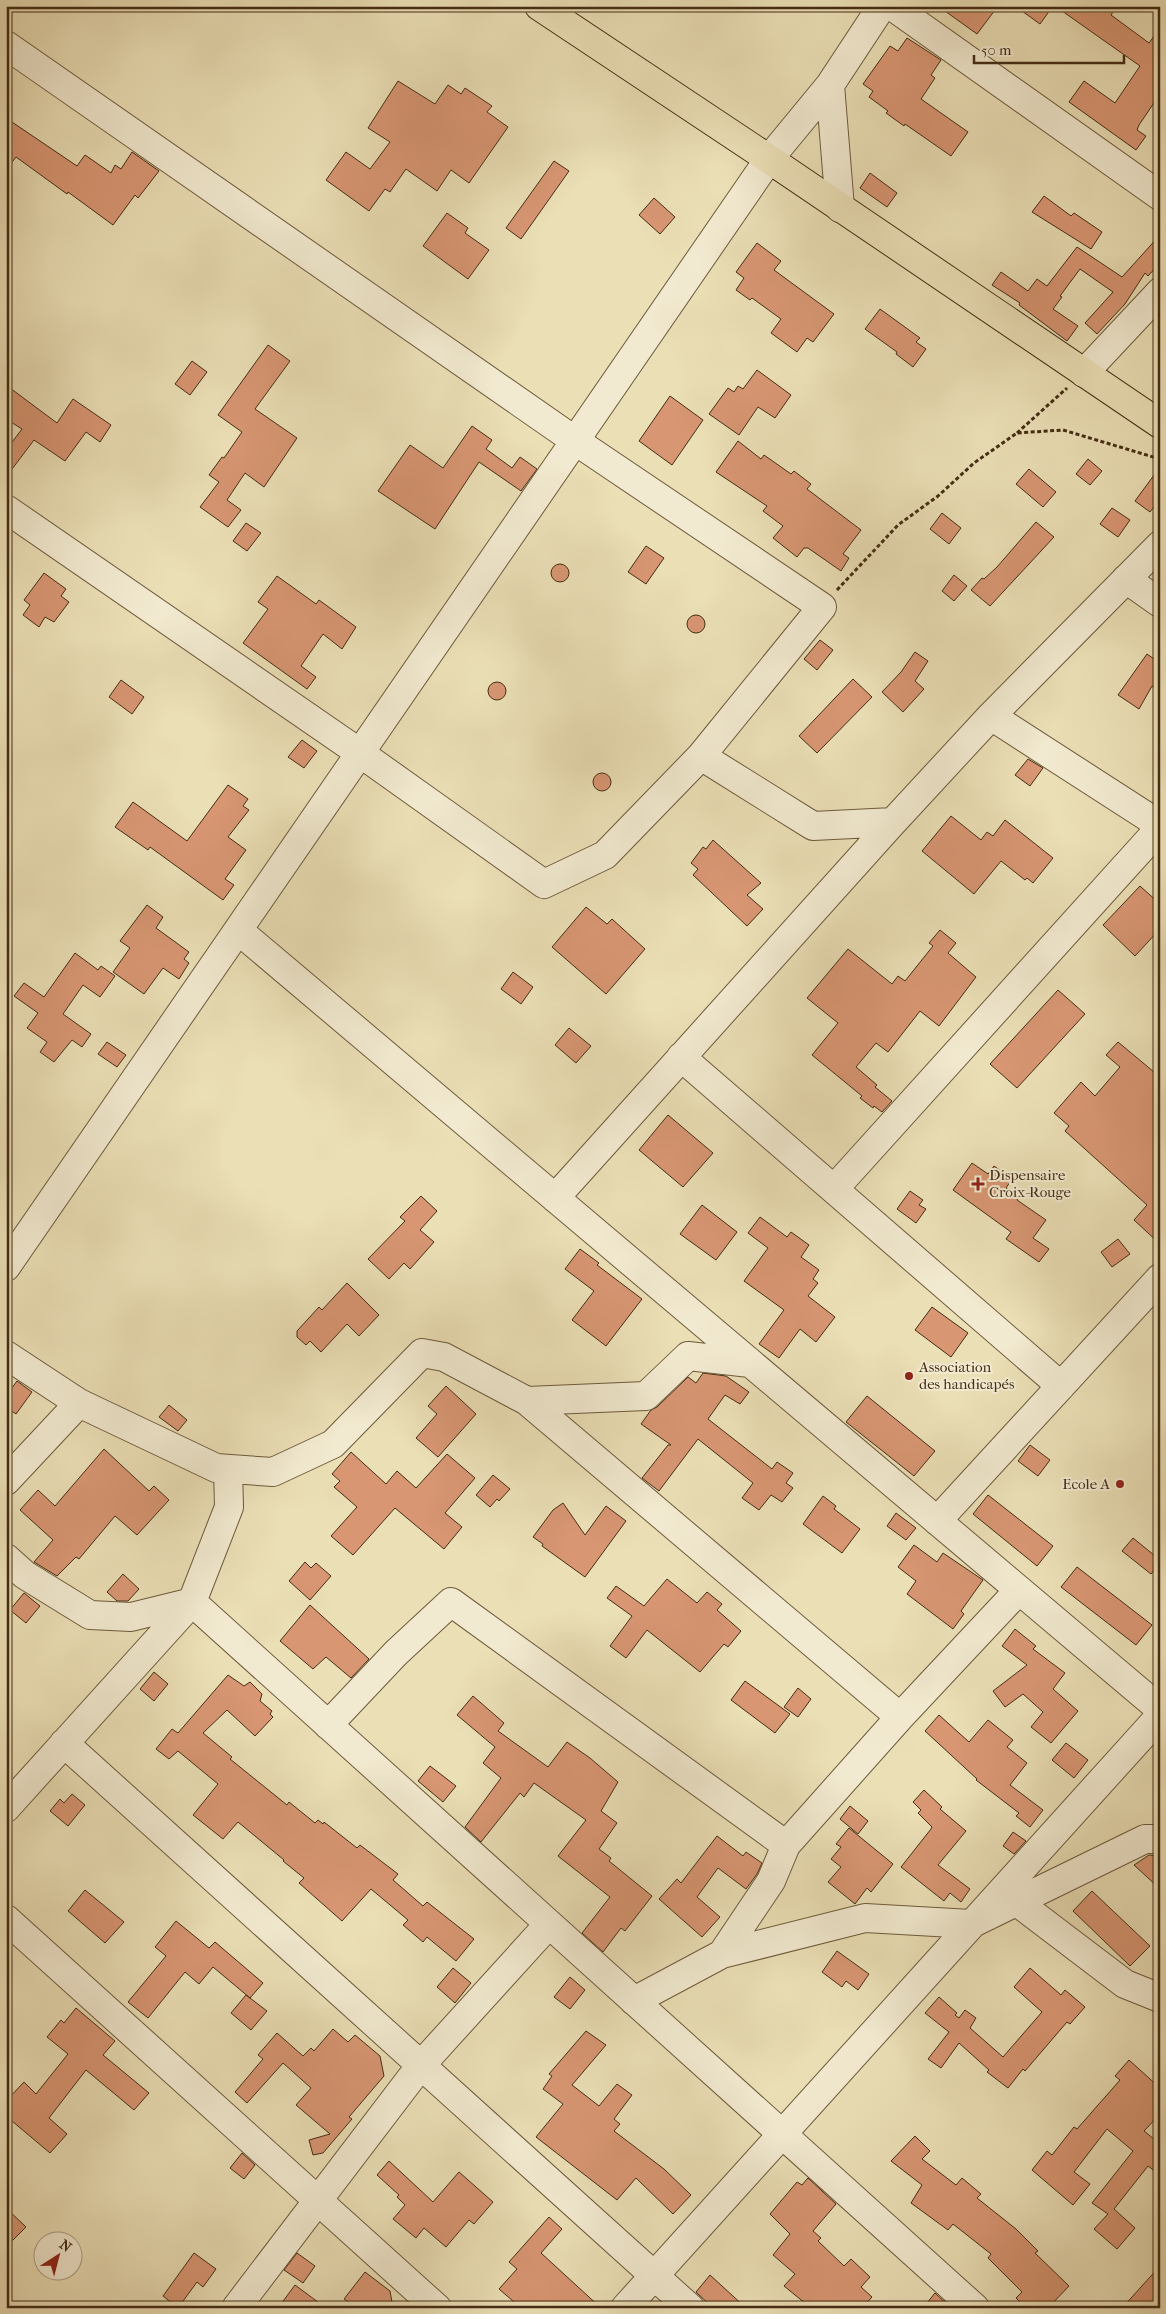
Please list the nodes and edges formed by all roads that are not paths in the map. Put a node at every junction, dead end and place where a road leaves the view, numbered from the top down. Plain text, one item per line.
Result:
1 (539, 6) edge
2 (882, 6) edge
3 (892, 6) edge
4 (6, 46) edge
5 (830, 85) junction
6 (769, 159) junction
7 (1160, 196) edge
8 (840, 208) junction
9 (1160, 292) edge
10 (1084, 373) junction
11 (1160, 424) edge
12 (574, 440) junction
13 (6, 509) edge
14 (1160, 544) edge
15 (1126, 579) junction
16 (1160, 603) edge
17 (991, 716) junction
18 (360, 753) junction
19 (701, 756) junction
20 (893, 822) junction
21 (1160, 827) edge
22 (238, 930) junction
23 (681, 1057) junction
24 (834, 1189) junction
25 (555, 1198) junction
26 (6, 1267) edge
27 (1160, 1278) edge
28 (6, 1355) edge
29 (750, 1363) junction
30 (1061, 1386) junction
31 (527, 1401) junction
32 (79, 1403) junction
33 (228, 1469) junction
34 (6, 1481) edge
35 (937, 1521) junction
36 (6, 1558) edge
37 (1019, 1590) junction
38 (192, 1602) junction
39 (1160, 1709) edge
40 (1160, 1716) edge
41 (900, 1717) junction
42 (328, 1725) junction
43 (64, 1743) junction
44 (6, 1808) edge
45 (1160, 1839) edge
46 (786, 1845) junction
47 (1017, 1902) junction
48 (6, 1919) edge
49 (549, 1924) junction
50 (971, 1924) junction
51 (722, 1954) junction
52 (1160, 1998) edge
53 (634, 2001) junction
54 (421, 2065) junction
55 (782, 2134) junction
56 (318, 2200) junction
57 (654, 2275) junction
58 (430, 2305) edge
59 (236, 2308) edge
60 (624, 2308) edge
61 (690, 2308) edge
62 (975, 2308) edge

1 - 6 main road
2 - 5 street
3 - 7 street
4 - 12 street
5 - 6 street
5 - 8 street
6 - 8 main road
6 - 12 street
8 - 10 main road
9 - 10 street
10 - 11 main road
12 - 18 street
12 - 19 street
13 - 18 street
14 - 15 street
15 - 16 street
15 - 17 street
17 - 20 street
17 - 21 street
18 - 19 street
18 - 22 street
19 - 20 street
20 - 23 street
21 - 24 street
22 - 25 street
22 - 26 street
23 - 24 street
23 - 25 street
24 - 30 street
25 - 29 street
27 - 30 street
28 - 32 street
29 - 31 street
29 - 35 street
30 - 35 street
31 - 33 street
31 - 41 street
32 - 33 street
32 - 34 street
33 - 38 street
35 - 37 street
36 - 38 street
37 - 39 street
37 - 41 street
38 - 42 street
38 - 43 street
40 - 50 street
41 - 46 street
42 - 46 street
42 - 49 street
43 - 44 street
43 - 54 street
45 - 47 street
46 - 51 street
47 - 50 street
47 - 52 street
48 - 56 street
49 - 53 street
49 - 54 street
50 - 51 street
50 - 55 street
51 - 53 street
53 - 55 street
54 - 56 street
54 - 57 street
55 - 57 street
55 - 62 street
56 - 58 street
56 - 59 street
57 - 60 street
57 - 61 street

